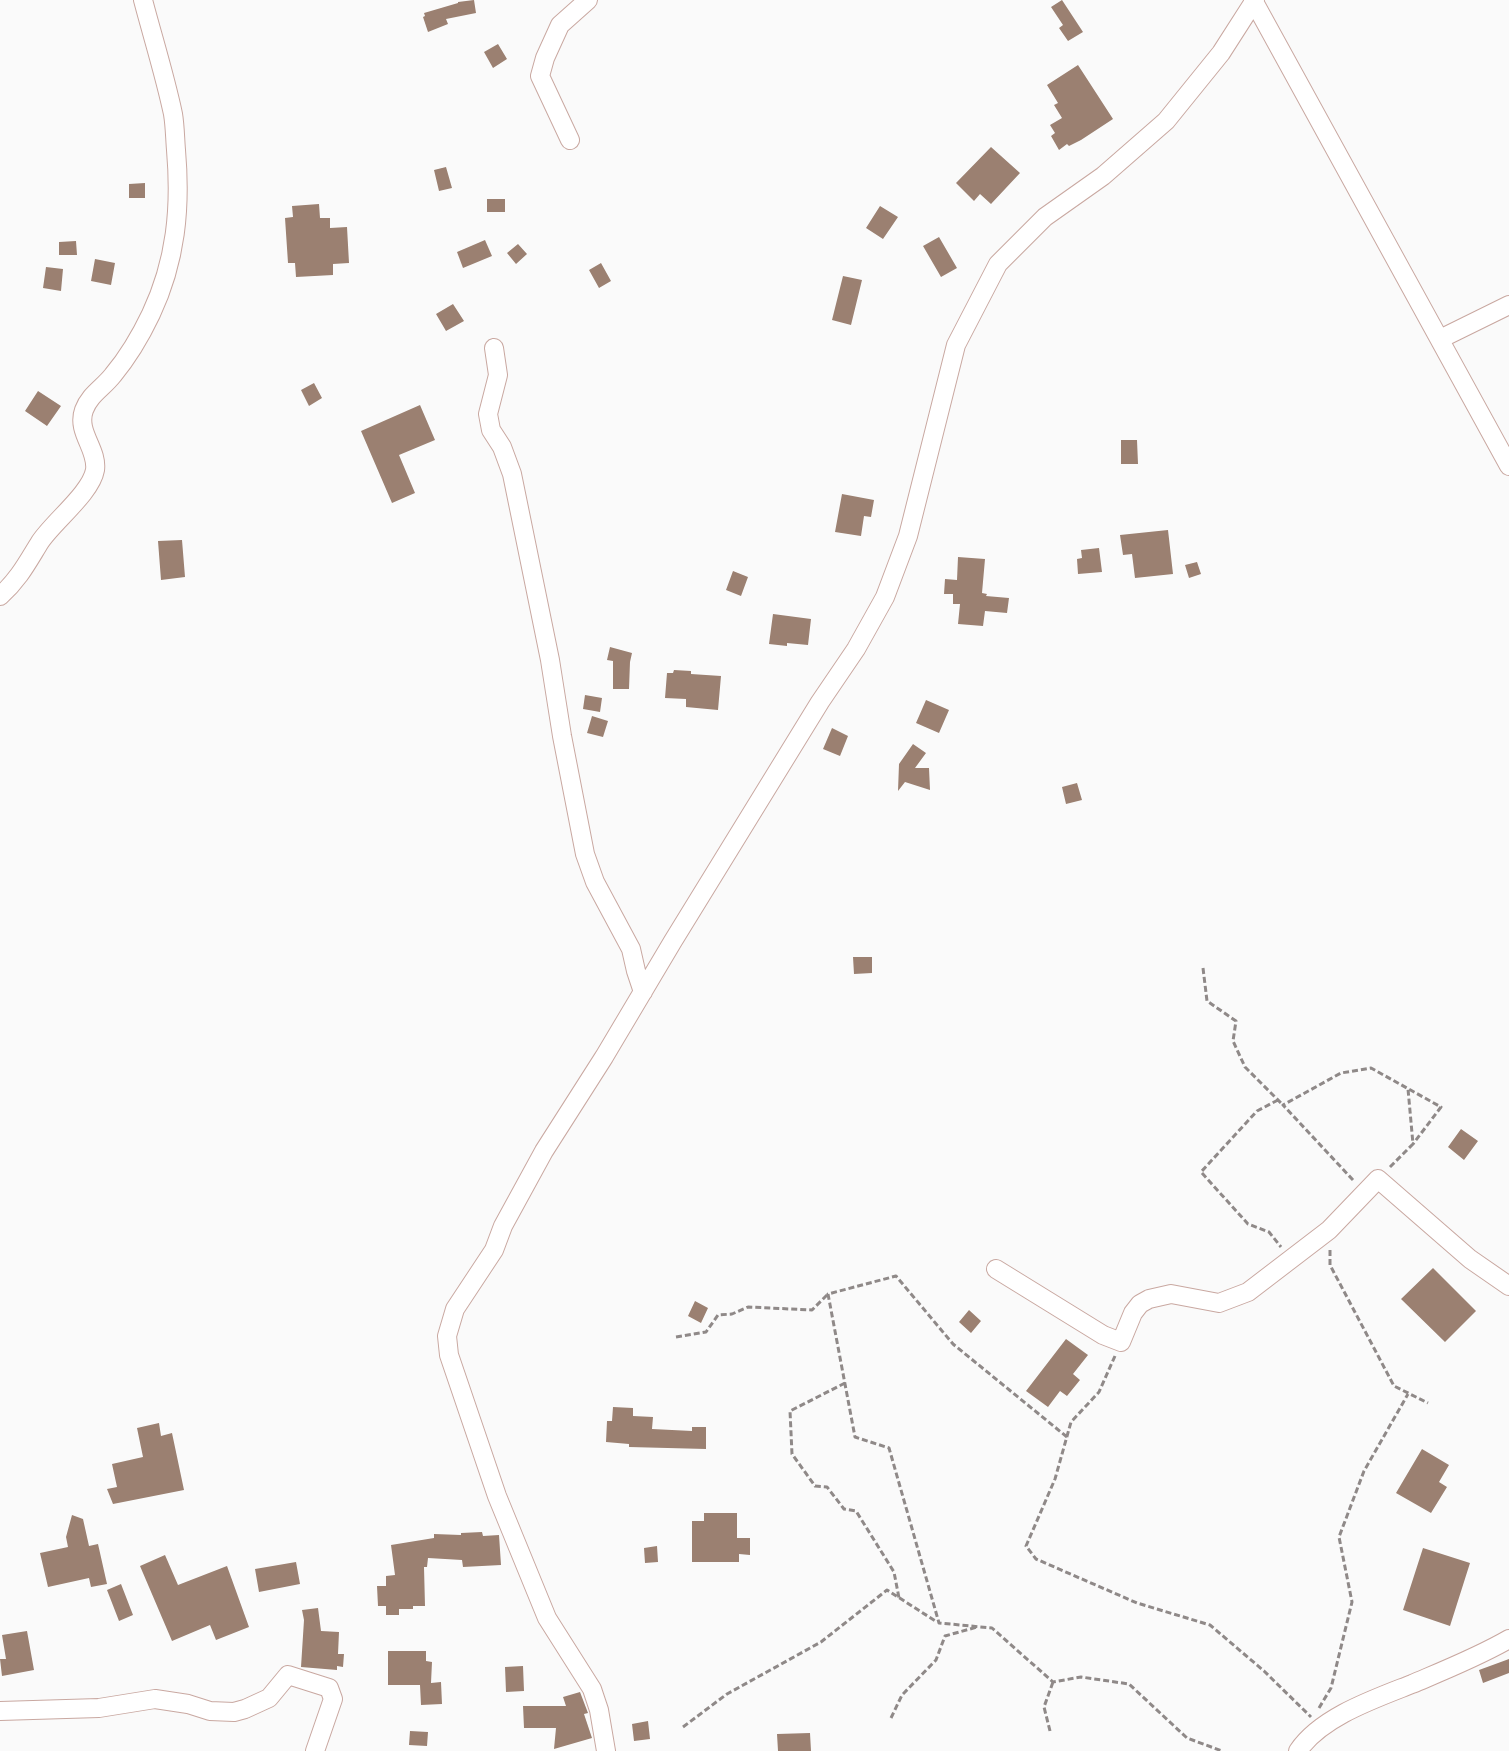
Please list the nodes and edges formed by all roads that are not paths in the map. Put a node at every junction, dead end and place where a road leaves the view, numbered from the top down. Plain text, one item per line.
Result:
1 (143, 0) edge
2 (588, 0) edge
3 (1254, 1) edge
4 (570, 140) dead end
5 (1509, 305) edge
6 (1440, 339) junction
7 (494, 348) dead end
8 (1509, 466) edge
9 (0, 596) edge
10 (643, 992) junction
11 (996, 1269) dead end
12 (1509, 1286) edge
13 (1509, 1639) edge
14 (0, 1711) edge
15 (315, 1751) edge
16 (606, 1751) edge
17 (1298, 1751) edge

1 - 9 street
2 - 4 street
3 - 6 street
3 - 10 street
5 - 6 street
6 - 8 street
7 - 10 street
10 - 16 street
11 - 12 street
13 - 17 street
14 - 15 street

